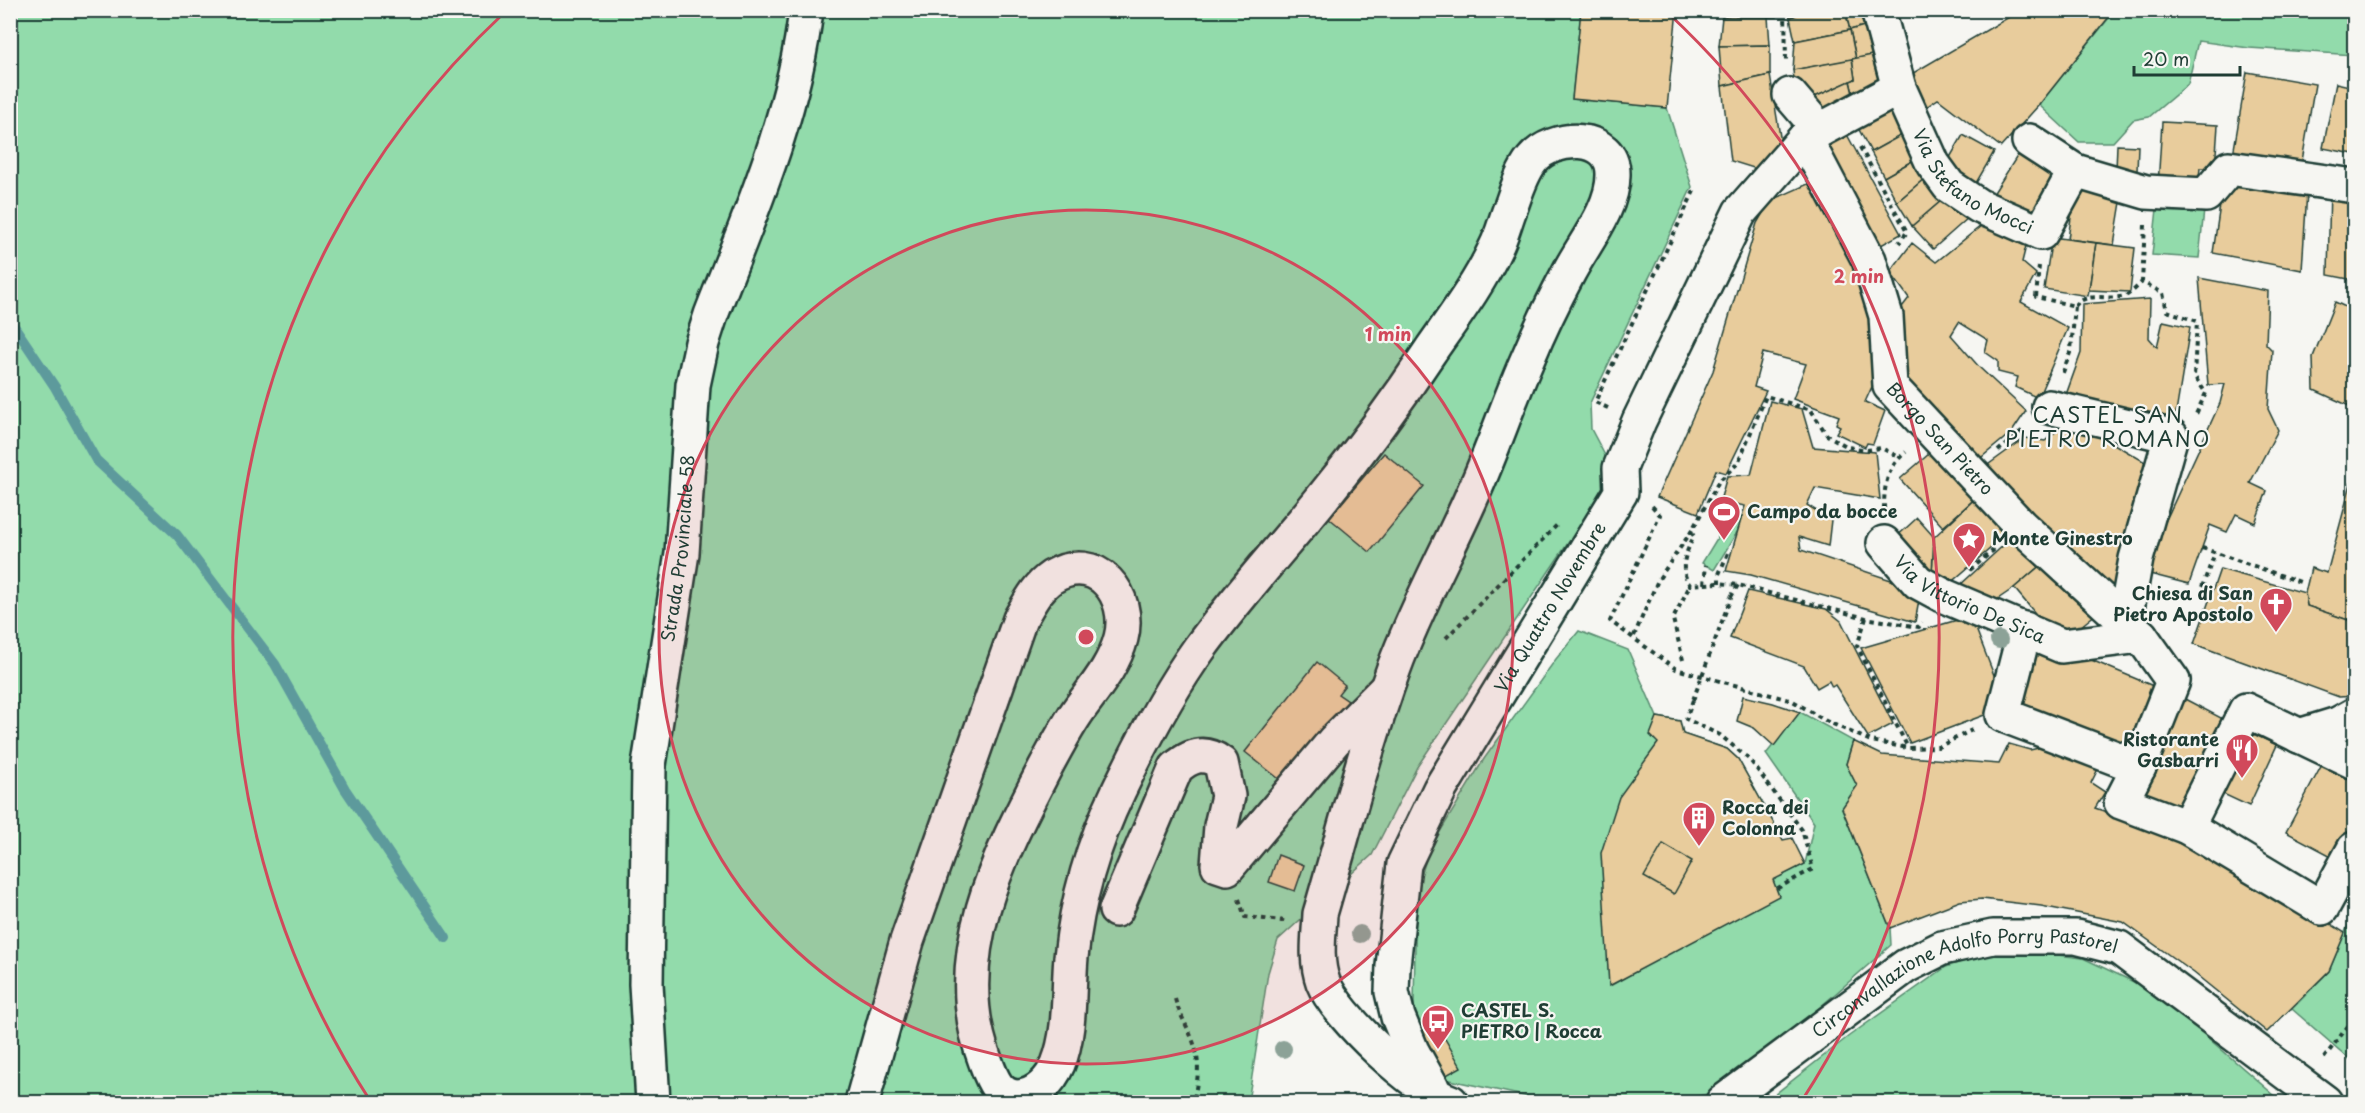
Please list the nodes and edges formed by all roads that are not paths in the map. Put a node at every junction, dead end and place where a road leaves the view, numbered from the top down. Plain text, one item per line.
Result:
1 (806, 10) edge
2 (1878, 10) edge
3 (1788, 83) road end
4 (1899, 88) junction
5 (1823, 128) junction
6 (2029, 141) dead end
7 (2075, 171) junction
8 (2355, 186) edge
9 (2049, 407) road end
10 (1884, 543) dead end
11 (2123, 620) junction
12 (2025, 629) junction
13 (1387, 688) junction
14 (2355, 715) edge
15 (2299, 736) junction
16 (2355, 762) edge
17 (2139, 767) junction
18 (2187, 827) junction
19 (2355, 849) edge
20 (1116, 910) dead end
21 (1445, 1100) edge
22 (653, 1102) edge
23 (862, 1102) edge
24 (1724, 1102) edge
25 (2325, 1102) edge

1 - 22 street, Strada Provinciale 58
2 - 4 street, Via Stefano Mocci
3 - 5 street, Borgo San Pietro
4 - 5 street
4 - 7 street, Via Stefano Mocci
5 - 11 street, Borgo San Pietro
5 - 21 street, Via Quattro Novembre
6 - 7 street
7 - 8 street
9 - 11 street
10 - 12 street, Via Vittorio De Sica
11 - 12 street, Via Vittorio De Sica
11 - 17 street, Borgo San Pietro
12 - 17 street
13 - 20 street
13 - 21 street
13 - 23 street
14 - 15 street
15 - 16 street
15 - 18 street
17 - 18 street
18 - 19 street
24 - 25 street, Circonvallazione Adolfo Porry Pastorel

